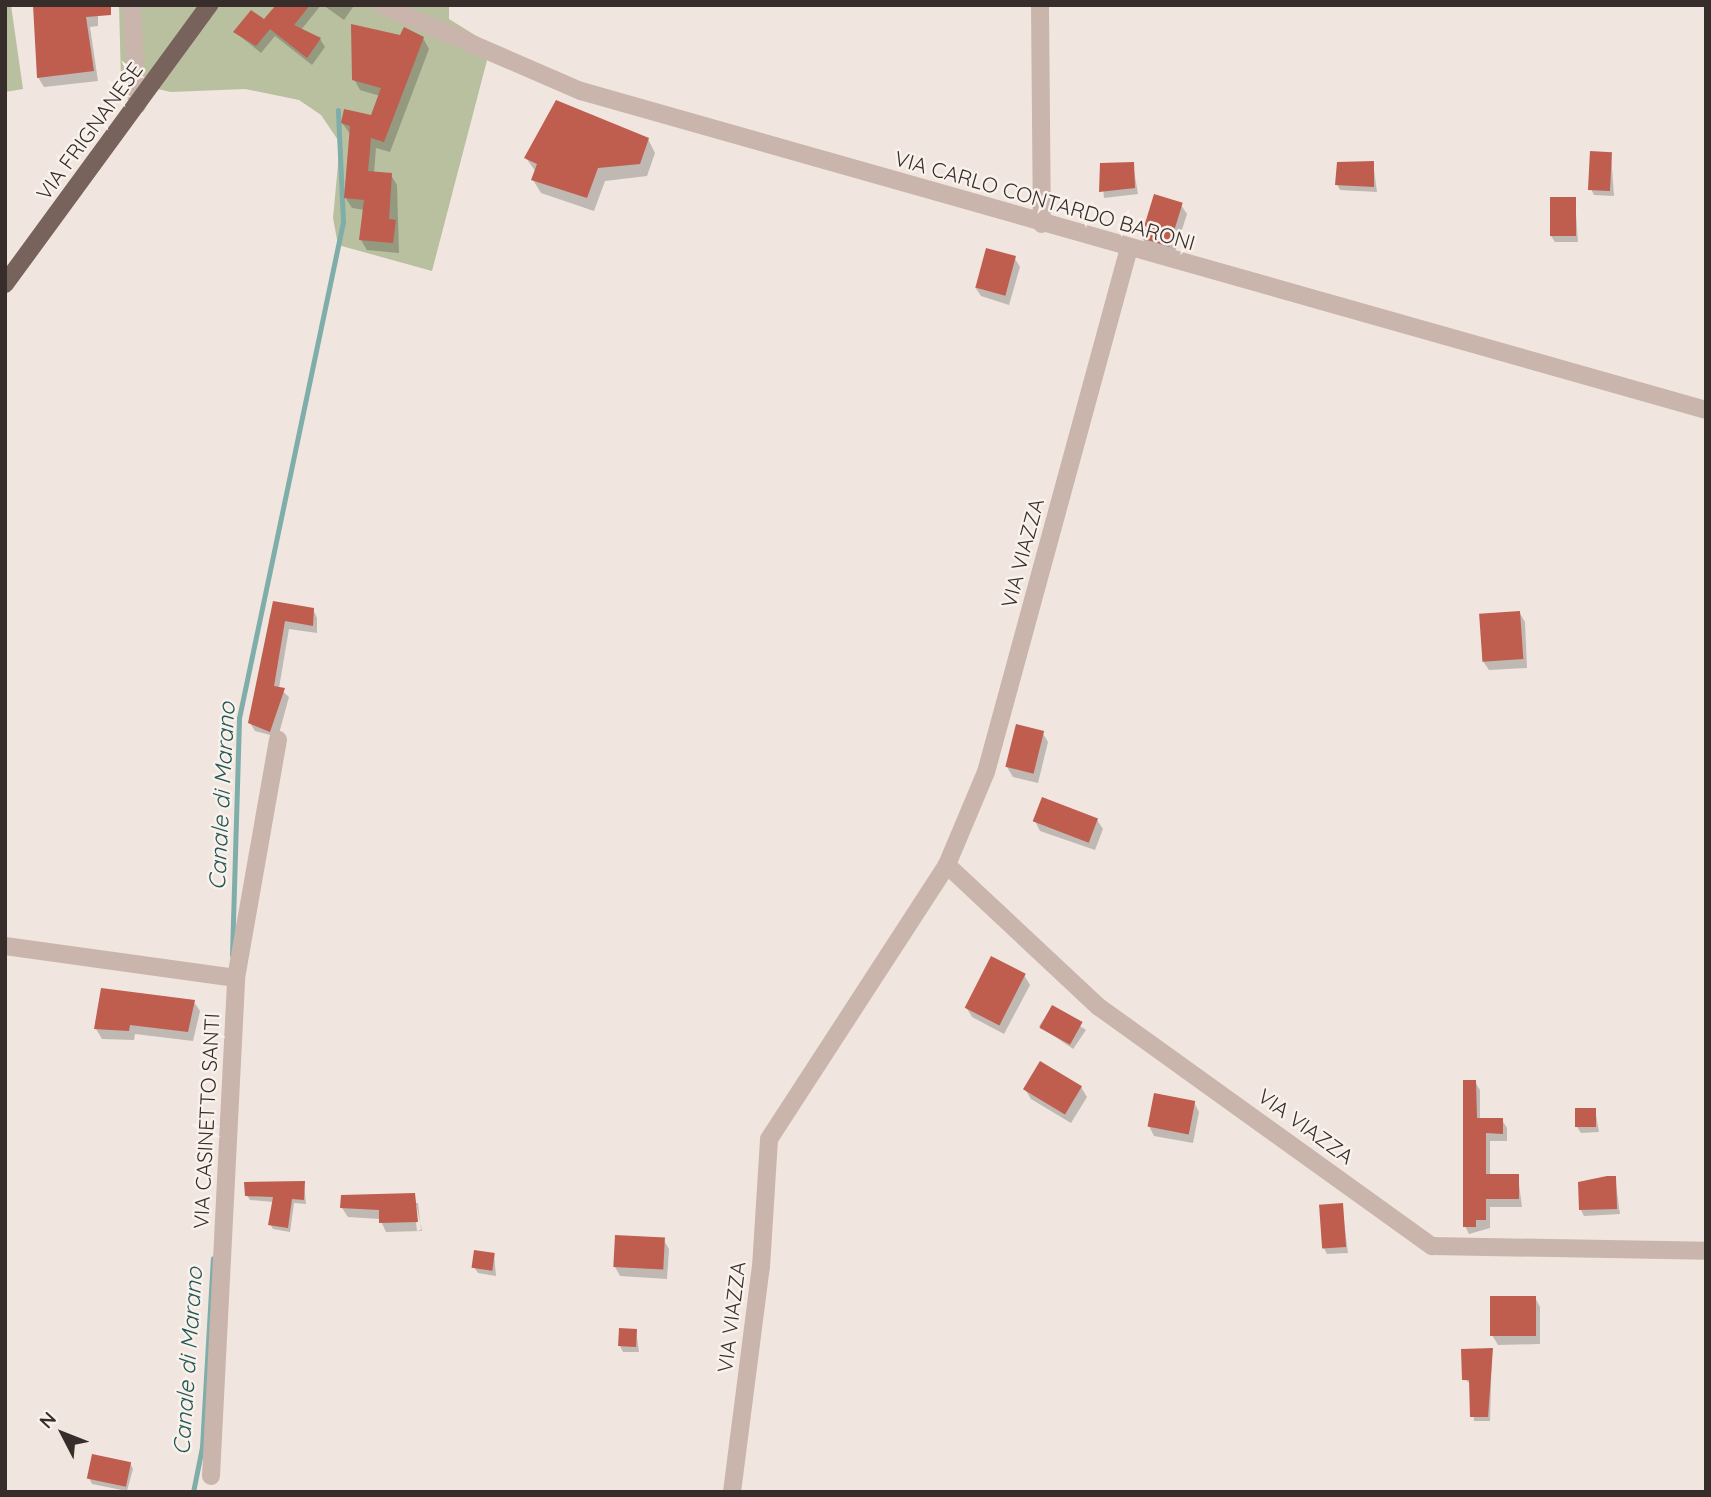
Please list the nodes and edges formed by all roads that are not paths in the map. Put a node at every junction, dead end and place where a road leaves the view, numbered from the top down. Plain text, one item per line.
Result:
1 (132, 5) edge
2 (208, 5) edge
3 (382, 5) edge
4 (1040, 5) edge
5 (137, 105) junction
6 (1042, 224) junction
7 (1129, 248) junction
8 (5, 284) edge
9 (1706, 410) edge
10 (278, 740) dead end
11 (947, 865) junction
12 (5, 946) edge
13 (230, 977) junction
14 (1706, 1251) edge
15 (211, 1476) dead end
16 (732, 1492) edge

1 - 5 street
2 - 5 main road, VIA FRIGNANESE
3 - 6 street, VIA CARLO CONTARDO BARONI
4 - 6 street
5 - 8 main road, VIA FRIGNANESE
6 - 7 street, VIA CARLO CONTARDO BARONI
7 - 9 street, VIA CARLO CONTARDO BARONI
7 - 11 street, VIA VIAZZA
10 - 13 street, VIA CASINETTO SANTI
11 - 14 street, VIA VIAZZA
11 - 16 street, VIA VIAZZA
12 - 13 street
13 - 15 street, VIA CASINETTO SANTI

